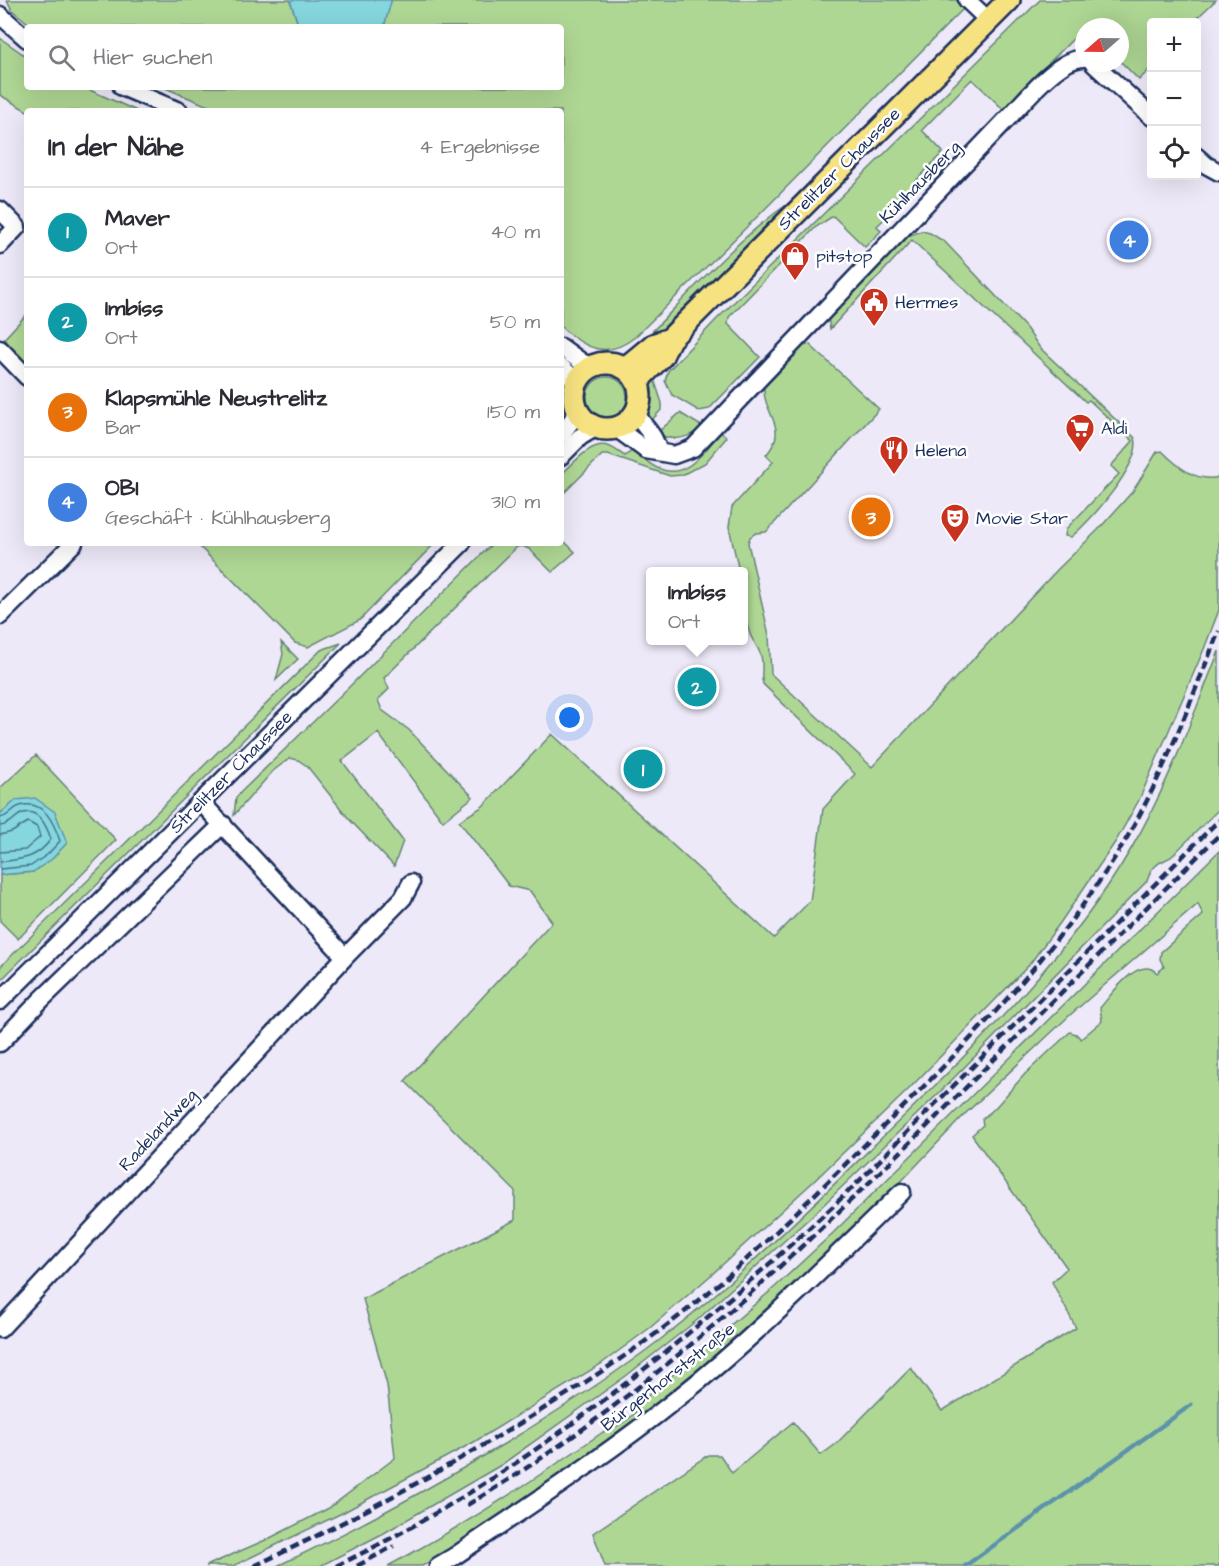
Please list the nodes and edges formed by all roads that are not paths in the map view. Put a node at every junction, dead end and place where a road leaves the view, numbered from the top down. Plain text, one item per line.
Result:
1 (967, 0) edge
2 (1009, 0) edge
3 (0, 15) edge
4 (988, 20) junction
5 (24, 36) edge
6 (1075, 58) edge
7 (1103, 72) edge
8 (129, 90) edge
9 (172, 108) edge
10 (1147, 112) edge
11 (1201, 160) edge
12 (1219, 172) edge
13 (0, 210) edge
14 (0, 245) edge
15 (670, 339) junction
16 (0, 349) edge
17 (564, 349) edge
18 (593, 366) junction
19 (622, 367) junction
20 (564, 370) edge
21 (24, 374) edge
22 (638, 385) junction
23 (575, 386) junction
24 (576, 408) junction
25 (636, 412) junction
26 (595, 428) junction
27 (616, 428) junction
28 (564, 430) edge
29 (658, 451) junction
30 (564, 453) edge
31 (71, 546) edge
32 (459, 546) edge
33 (0, 616) edge
34 (201, 802) junction
35 (218, 819) junction
36 (411, 883) dead end
37 (345, 957) junction
38 (0, 1001) edge
39 (0, 1043) edge
40 (902, 1192) dead end
41 (0, 1329) edge
42 (438, 1566) edge

1 - 4 street
2 - 4 main road, Strelitzer Chaussee
3 - 5 street
4 - 15 main road, Strelitzer Chaussee
6 - 29 street, Kühlhausberg
7 - 10 street
8 - 9 street
11 - 12 street
13 - 14 street
15 - 19 main road, Strelitzer Chaussee
15 - 22 main road, Strelitzer Chaussee
16 - 21 street
17 - 18 street
18 - 19 main road
18 - 23 main road
19 - 22 main road
20 - 23 street
22 - 25 main road
23 - 24 main road
24 - 26 main road
24 - 28 street
25 - 27 main road
25 - 29 street
26 - 27 main road
26 - 30 street
27 - 29 street, Kühlhausberg
31 - 33 street
32 - 34 street, Strelitzer Chaussee
34 - 35 street
34 - 38 street, Strelitzer Chaussee
35 - 37 street
35 - 39 street, Strelitzer Chaussee
36 - 37 street, Radelandweg
37 - 41 street, Radelandweg
40 - 42 street, Bürgerhorststraße

